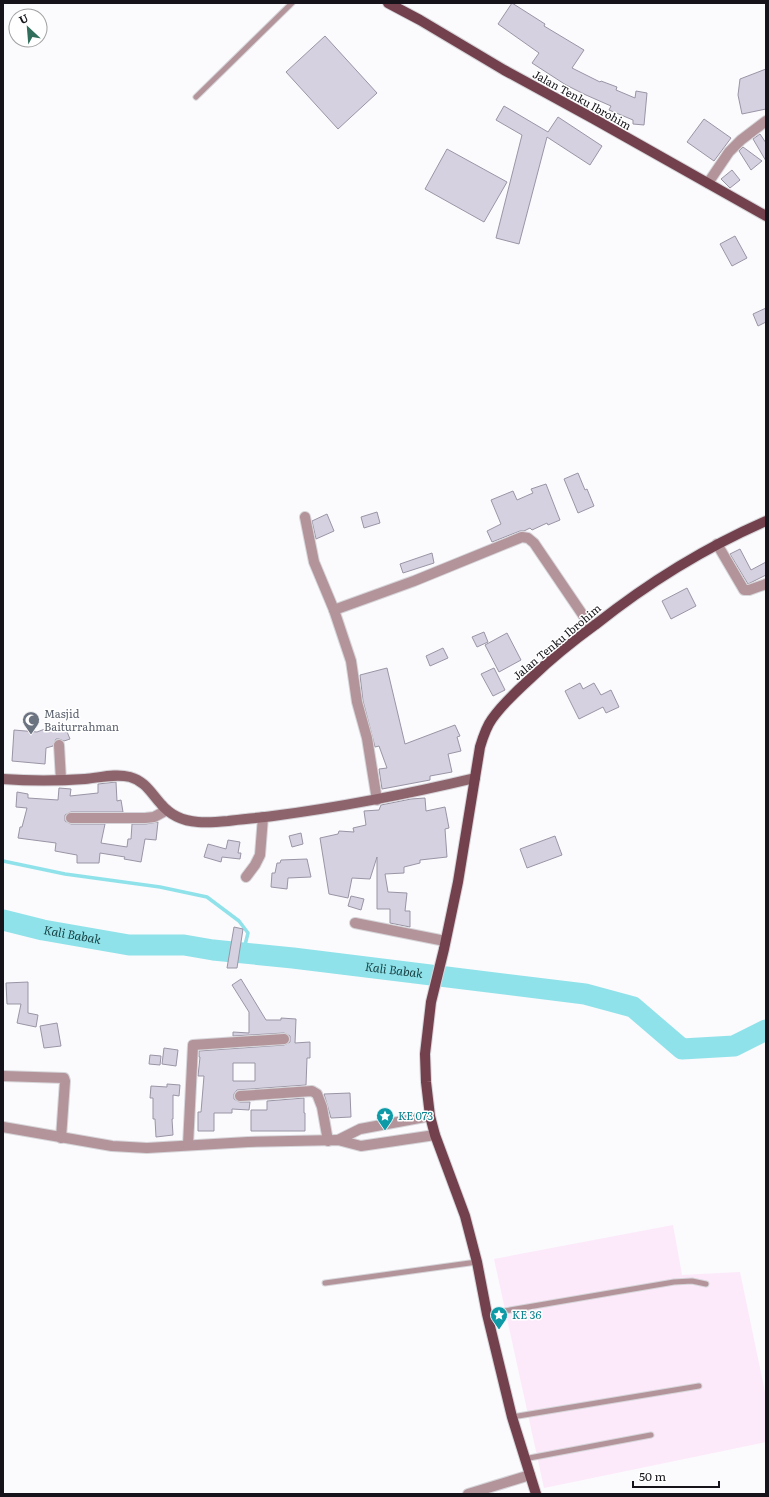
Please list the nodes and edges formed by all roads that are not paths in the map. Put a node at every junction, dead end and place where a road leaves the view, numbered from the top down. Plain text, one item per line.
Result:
1 (292, 3) edge
2 (388, 3) edge
3 (196, 97) dead end
4 (766, 120) edge
5 (708, 183) junction
6 (766, 216) edge
7 (305, 518) dead end
8 (766, 521) edge
9 (717, 544) junction
10 (766, 584) edge
11 (334, 610) junction
12 (591, 627) junction
13 (59, 745) dead end
14 (475, 778) junction
15 (3, 779) edge
16 (61, 780) junction
17 (377, 800) junction
18 (167, 810) junction
19 (263, 817) junction
20 (71, 818) dead end
21 (246, 877) dead end
22 (355, 923) dead end
23 (445, 945) junction
24 (284, 1039) dead end
25 (3, 1076) edge
26 (240, 1096) dead end
27 (430, 1116) junction
28 (3, 1127) edge
29 (435, 1135) junction
30 (61, 1138) junction
31 (333, 1141) junction
32 (188, 1146) junction
33 (477, 1262) junction
34 (325, 1283) dead end
35 (706, 1284) dead end
36 (487, 1314) junction
37 (699, 1386) dead end
38 (512, 1417) junction
39 (651, 1435) dead end
40 (524, 1459) junction
41 (530, 1475) junction
42 (468, 1494) edge
43 (536, 1494) edge

1 - 3 lane
2 - 5 main road, Jalan Tenku Ibrohim
4 - 5 street
5 - 6 main road, Jalan Tenku Ibrohim
7 - 11 street
8 - 9 main road, Jalan Tenku Ibrohim
9 - 10 street
9 - 12 main road, Jalan Tenku Ibrohim
11 - 12 street
11 - 17 street
12 - 14 main road, Jalan Tenku Ibrohim
13 - 16 street
14 - 17 street
14 - 23 main road, Jalan Tenku Ibrohim
15 - 16 street
16 - 18 street
17 - 19 street
18 - 19 street
18 - 20 street
19 - 21 street
22 - 23 street
23 - 27 main road, Jalan Tenku Ibrohim
24 - 32 street
25 - 30 street
26 - 31 street
27 - 29 main road, Jalan Tenku Ibrohim
27 - 31 street
28 - 30 street
29 - 31 street
29 - 33 main road, Jalan Tenku Ibrohim
30 - 32 street
31 - 32 street
33 - 34 lane
33 - 36 main road, Jalan Tenku Ibrohim
35 - 36 lane
36 - 38 main road, Jalan Tenku Ibrohim
37 - 38 lane
38 - 40 main road, Jalan Tenku Ibrohim
39 - 40 lane
40 - 41 main road, Jalan Tenku Ibrohim
41 - 42 street
41 - 43 main road, Jalan Tenku Ibrohim

